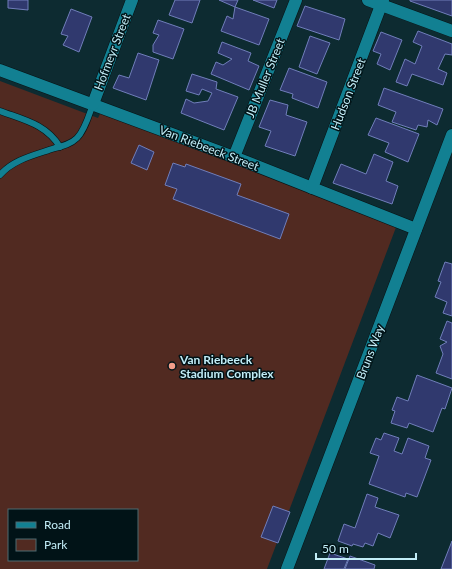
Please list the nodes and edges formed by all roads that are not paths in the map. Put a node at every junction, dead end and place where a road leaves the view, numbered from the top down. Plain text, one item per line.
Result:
1 (132, 0) edge
2 (296, 0) edge
3 (368, 0) edge
4 (382, 3) edge
5 (452, 31) edge
6 (0, 70) edge
7 (93, 104) junction
8 (0, 111) edge
9 (452, 135) edge
10 (60, 147) junction
11 (234, 157) junction
12 (0, 175) edge
13 (312, 188) junction
14 (416, 229) junction
15 (287, 569) edge

1 - 7 street, Hofmeyr Street
2 - 11 street, JB Muller Street
3 - 4 street
4 - 5 street
4 - 13 street, Hudson Street
6 - 7 street, Van Riebeeck Street
7 - 10 lane
7 - 11 street, Van Riebeeck Street
8 - 10 lane
9 - 14 street, Bruns Way
10 - 12 lane
11 - 13 street, Van Riebeeck Street
13 - 14 street, Van Riebeeck Street
14 - 15 street, Bruns Way

